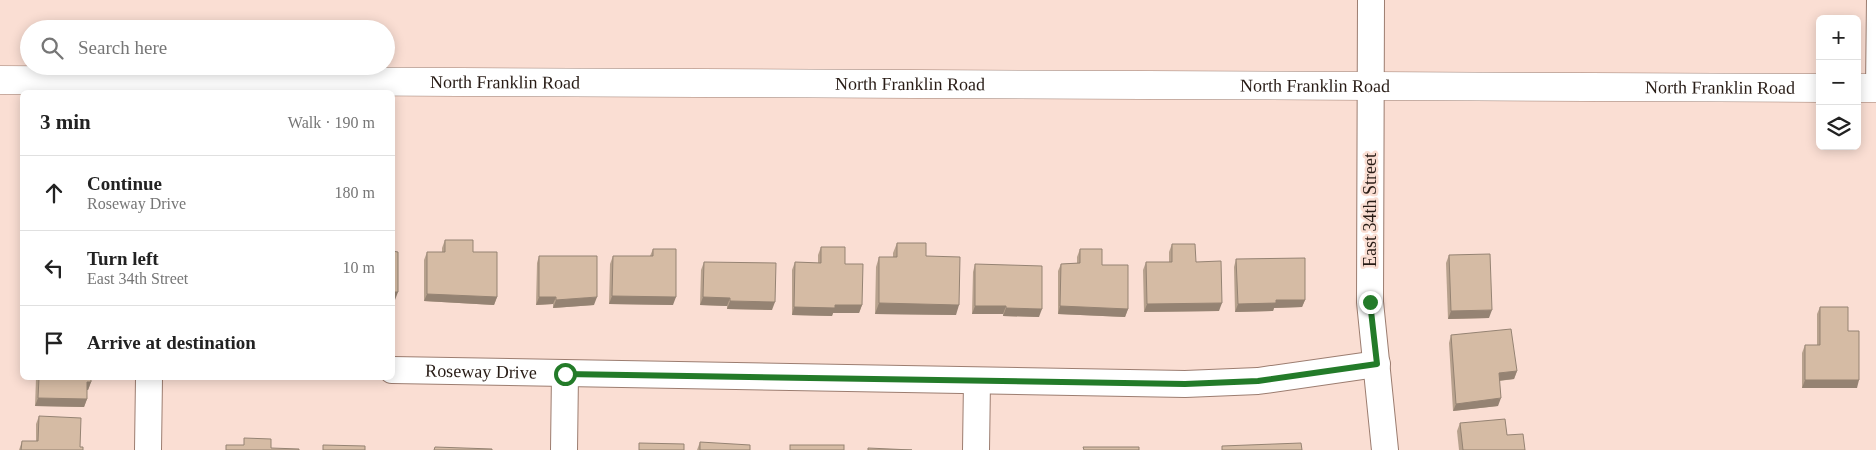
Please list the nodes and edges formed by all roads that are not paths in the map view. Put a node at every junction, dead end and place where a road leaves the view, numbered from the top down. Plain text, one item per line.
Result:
1 (1371, 0) edge
2 (1873, 0) edge
3 (0, 80) edge
4 (1370, 86) junction
5 (153, 87) edge
6 (1816, 88) edge
7 (1868, 88) edge
8 (1377, 364) junction
9 (395, 370) edge
10 (565, 374) junction
11 (149, 380) edge
12 (977, 381) junction
13 (148, 450) edge
14 (564, 450) edge
15 (976, 450) edge
16 (1385, 450) edge

1 - 4 street, East 34th Street
2 - 7 lane
3 - 5 main road, North Franklin Road
4 - 5 main road, North Franklin Road
4 - 6 main road, North Franklin Road
4 - 8 street, East 34th Street
8 - 12 street, Roseway Drive
8 - 16 street, East 34th Street
9 - 10 street, Roseway Drive
10 - 12 street, Roseway Drive
10 - 14 street
11 - 13 street
12 - 15 street

